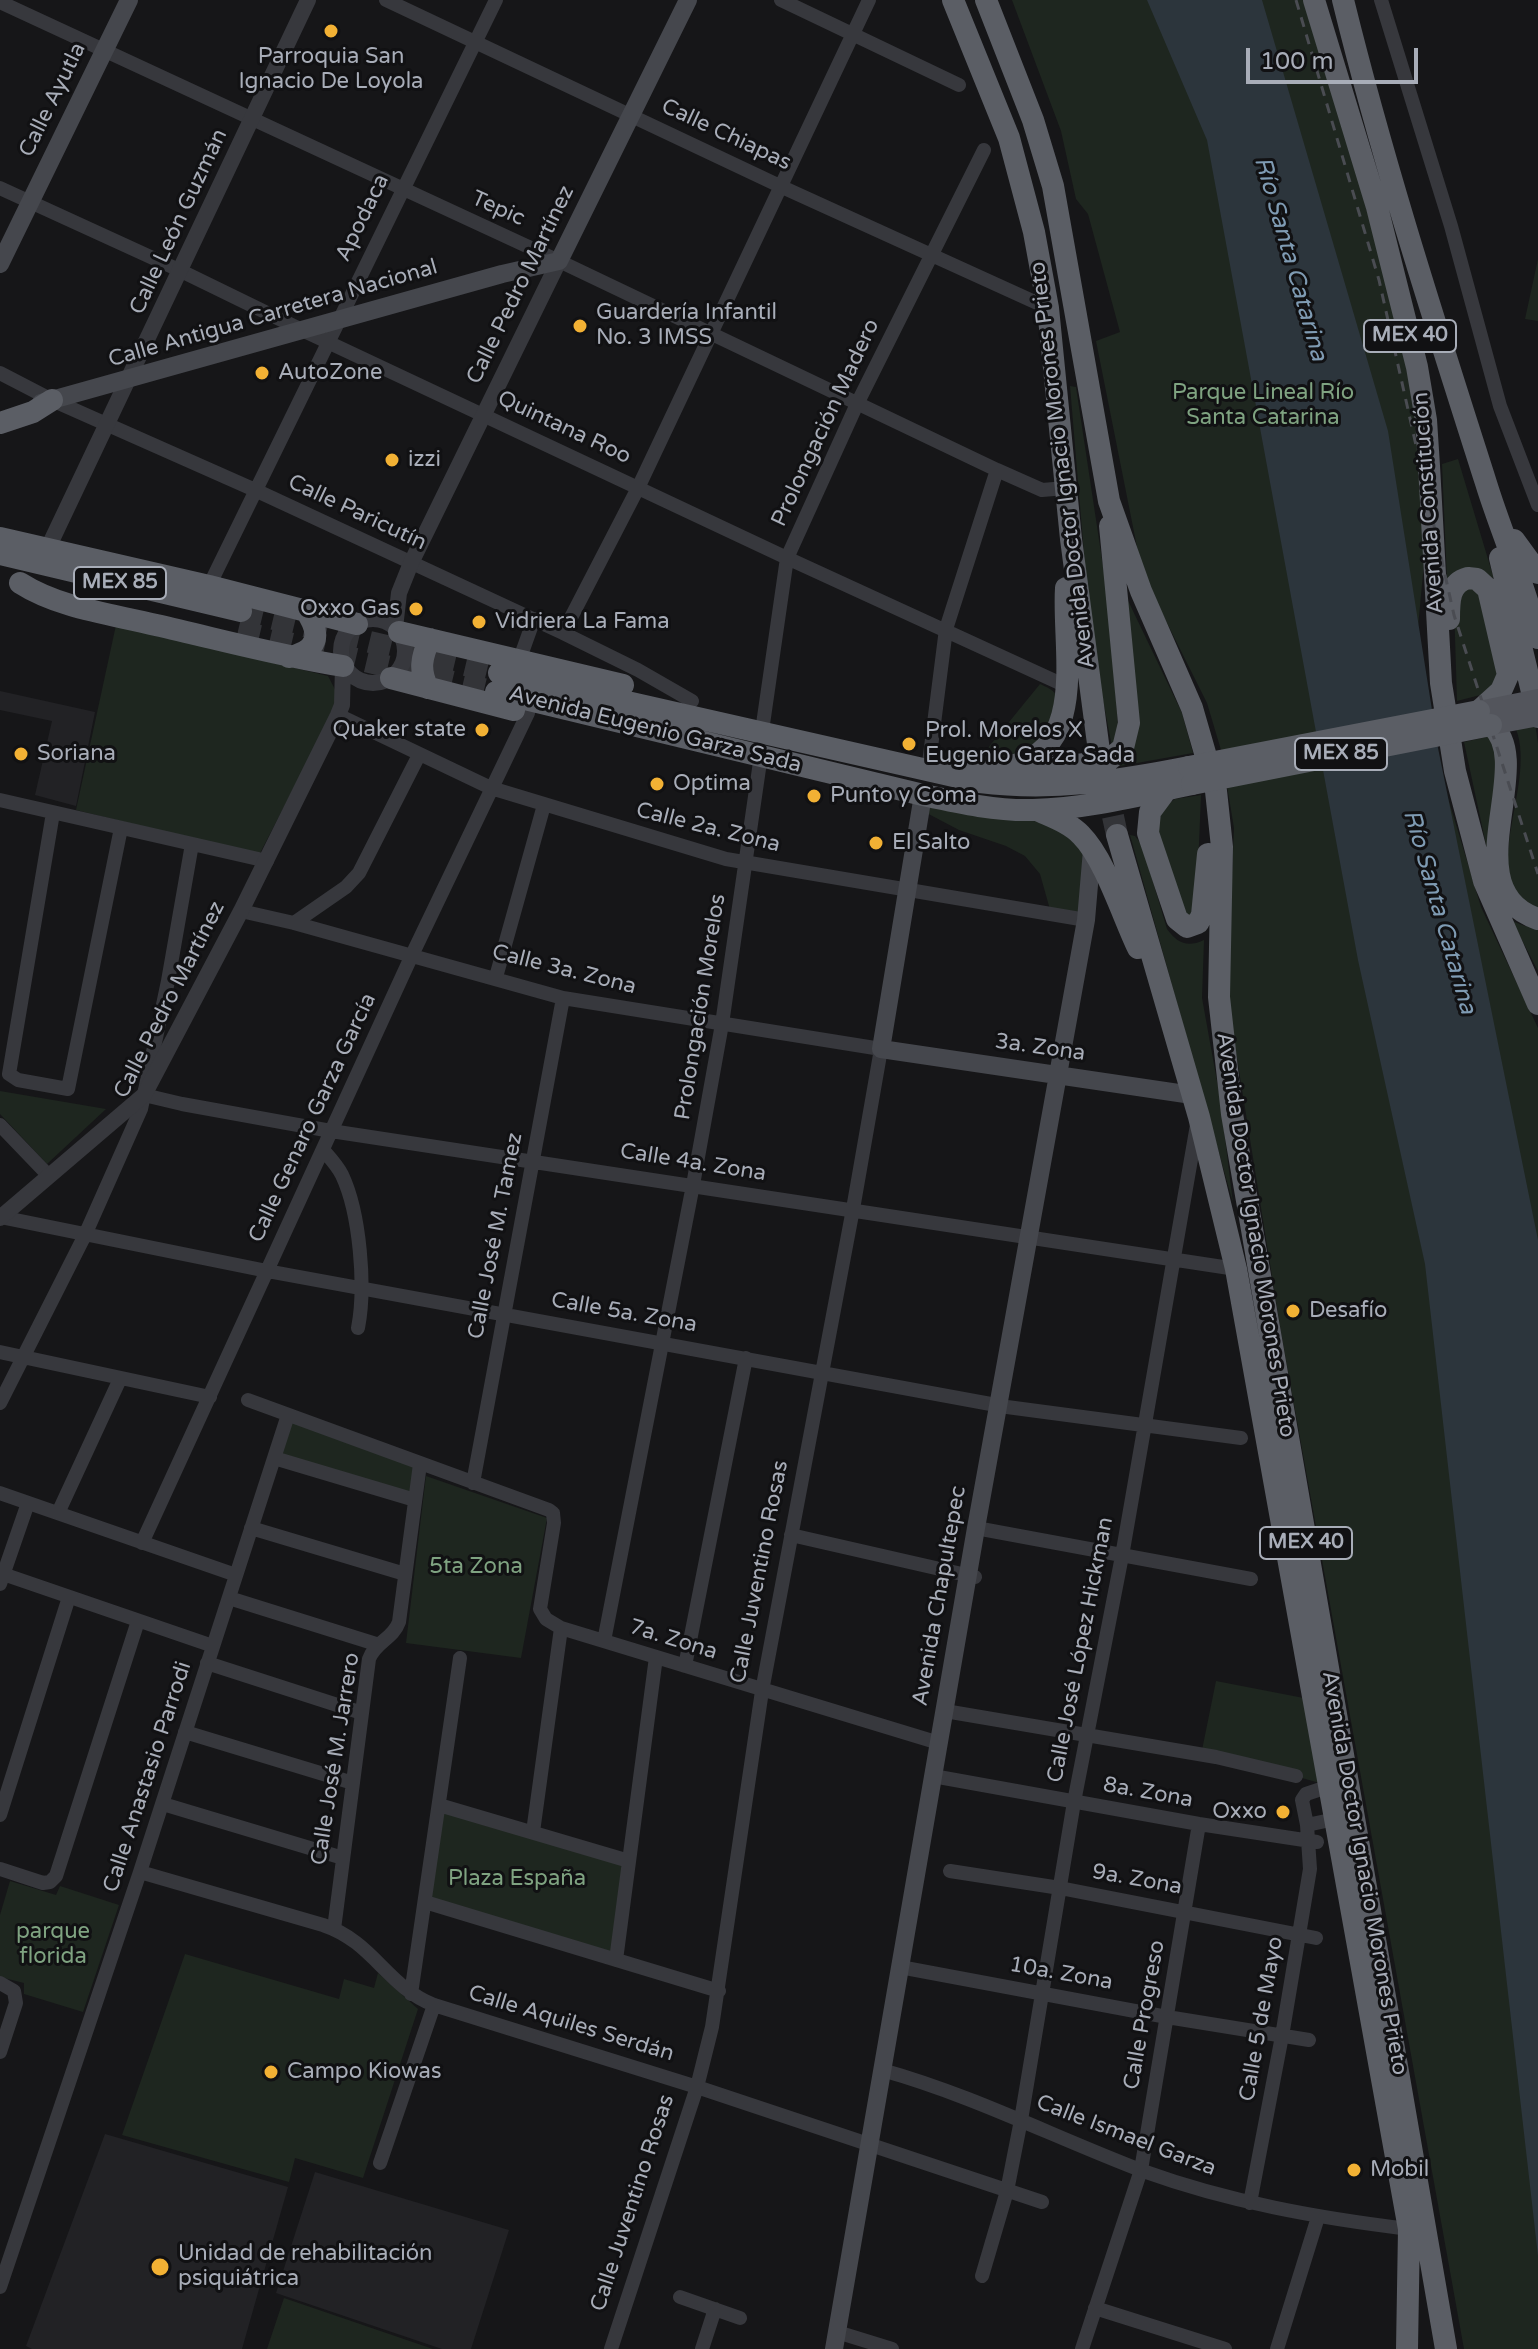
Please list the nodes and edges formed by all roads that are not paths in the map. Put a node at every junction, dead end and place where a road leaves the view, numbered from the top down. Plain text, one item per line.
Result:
1 (129, 0) edge
2 (308, 0) edge
3 (386, 0) edge
4 (496, 0) edge
5 (688, 0) edge
6 (781, 0) edge
7 (869, 0) edge
8 (953, 0) edge
9 (986, 0) edge
10 (1314, 0) edge
11 (1343, 0) edge
12 (1381, 0) edge
13 (0, 2) edge
14 (854, 34) junction
15 (476, 43) junction
16 (103, 51) junction
17 (959, 85) dead end
18 (631, 115) junction
19 (251, 119) junction
20 (984, 150) dead end
21 (782, 187) junction
22 (0, 188) edge
23 (402, 189) junction
24 (29, 202) junction
25 (536, 251) junction
26 (931, 255) junction
27 (559, 261) junction
28 (0, 264) edge
29 (179, 270) junction
30 (469, 284) junction
31 (1048, 308) junction
32 (337, 321) junction
33 (302, 330) junction
34 (711, 334) junction
35 (327, 342) junction
36 (0, 373) edge
37 (131, 378) junction
38 (52, 400) junction
39 (857, 404) junction
40 (0, 414) edge
41 (484, 414) junction
42 (0, 423) edge
43 (109, 424) junction
44 (997, 470) junction
45 (638, 488) junction
46 (1066, 488) junction
47 (255, 490) junction
48 (1109, 501) junction
49 (1538, 505) edge
50 (1494, 509) junction
51 (0, 538) edge
52 (1071, 539) junction
53 (44, 548) junction
54 (0, 553) edge
55 (787, 558) junction
56 (411, 563) junction
57 (1538, 573) edge
58 (10, 580) edge
59 (209, 586) junction
60 (399, 593) junction
61 (306, 611) junction
62 (534, 619) junction
63 (366, 622) junction
64 (946, 629) junction
65 (397, 630) junction
66 (563, 633) junction
67 (1538, 638) edge
68 (430, 639) junction
69 (289, 657) junction
70 (519, 661) junction
71 (343, 666) junction
72 (388, 679) junction
73 (1441, 683) junction
74 (1066, 686) junction
75 (428, 688) junction
76 (1538, 699) edge
77 (692, 701) junction
78 (340, 710) junction
79 (528, 713) junction
80 (1538, 716) edge
81 (1485, 718) junction
82 (735, 725) junction
83 (762, 731) junction
84 (1201, 734) junction
85 (730, 748) junction
86 (1099, 751) dead end
87 (419, 755) junction
88 (761, 755) junction
89 (918, 765) junction
90 (1007, 767) junction
91 (1190, 775) junction
92 (491, 788) junction
93 (1167, 789) junction
94 (923, 795) junction
95 (0, 800) edge
96 (544, 805) junction
97 (1037, 810) junction
98 (53, 813) junction
99 (121, 828) junction
100 (1117, 835) tunnel mouth
101 (192, 844) junction
102 (1092, 850) junction
103 (267, 861) junction
104 (746, 864) junction
105 (908, 889) junction
106 (241, 911) junction
107 (1538, 919) edge
108 (1086, 920) junction
109 (294, 923) junction
110 (412, 955) junction
111 (496, 977) junction
112 (563, 998) junction
113 (1538, 1004) edge
114 (1168, 1015) junction
115 (722, 1024) junction
116 (881, 1049) junction
117 (1062, 1075) junction
118 (144, 1095) junction
119 (1192, 1095) junction
120 (1199, 1117) junction
121 (2, 1126) edge
122 (331, 1131) junction
123 (323, 1150) junction
124 (532, 1160) junction
125 (49, 1176) junction
126 (693, 1185) junction
127 (853, 1209) junction
128 (0, 1217) edge
129 (85, 1235) junction
130 (1033, 1238) junction
131 (1173, 1259) junction
132 (1236, 1269) junction
133 (267, 1271) junction
134 (362, 1289) junction
135 (503, 1313) junction
136 (358, 1328) dead end
137 (661, 1343) junction
138 (0, 1352) edge
139 (23, 1357) junction
140 (746, 1358) junction
141 (823, 1372) junction
142 (120, 1379) junction
143 (210, 1397) junction
144 (248, 1400) dead end
145 (0, 1403) edge
146 (1002, 1406) junction
147 (288, 1415) junction
148 (1144, 1425) junction
149 (1241, 1438) dead end
150 (274, 1458) junction
151 (420, 1464) junction
152 (473, 1483) junction
153 (0, 1493) edge
154 (415, 1500) junction
155 (28, 1503) junction
156 (58, 1513) junction
157 (251, 1528) junction
158 (980, 1529) junction
159 (791, 1535) junction
160 (142, 1543) junction
161 (1122, 1556) junction
162 (405, 1574) junction
163 (236, 1575) junction
164 (972, 1576) junction
165 (2, 1579) edge
166 (1251, 1579) dead end
167 (69, 1597) junction
168 (229, 1598) junction
169 (138, 1621) junction
170 (561, 1628) junction
171 (604, 1641) junction
172 (376, 1644) junction
173 (213, 1646) junction
174 (656, 1657) junction
175 (460, 1658) dead end
176 (207, 1663) junction
177 (685, 1666) junction
178 (762, 1691) junction
179 (948, 1712) junction
180 (362, 1713) junction
181 (185, 1732) junction
182 (1087, 1735) junction
183 (939, 1743) junction
184 (936, 1776) junction
185 (1296, 1776) dead end
186 (353, 1783) junction
187 (1330, 1786) junction
188 (1074, 1802) junction
189 (163, 1804) junction
190 (439, 1805) junction
191 (0, 1815) edge
192 (1335, 1819) junction
193 (1199, 1824) junction
194 (1307, 1825) junction
195 (533, 1832) junction
196 (1313, 1841) junction
197 (343, 1858) junction
198 (629, 1861) junction
199 (0, 1869) edge
200 (950, 1871) dead end
201 (140, 1872) junction
202 (1060, 1888) junction
203 (425, 1902) junction
204 (1185, 1911) junction
205 (334, 1929) junction
206 (1299, 1934) junction
207 (1316, 1938) dead end
208 (616, 1960) junction
209 (903, 1968) junction
210 (0, 1983) edge
211 (719, 1991) junction
212 (1041, 1993) junction
213 (411, 1994) junction
214 (434, 2005) junction
215 (1167, 2017) junction
216 (1282, 2036) junction
217 (1309, 2040) dead end
218 (0, 2052) edge
219 (885, 2071) junction
220 (697, 2087) junction
221 (1021, 2120) junction
222 (873, 2144) junction
223 (380, 2163) dead end
224 (1141, 2170) junction
225 (1007, 2191) junction
226 (1042, 2202) dead end
227 (1250, 2203) junction
228 (1318, 2217) junction
229 (1409, 2229) junction
230 (1410, 2258) junction
231 (982, 2276) dead end
232 (1, 2278) edge
233 (680, 2297) dead end
234 (1095, 2308) junction
235 (715, 2309) junction
236 (740, 2318) dead end
237 (840, 2341) edge
238 (1445, 2343) edge
239 (611, 2349) edge
240 (702, 2349) edge
241 (892, 2349) edge
242 (1082, 2349) edge
243 (1225, 2349) edge
244 (1277, 2349) edge
245 (1407, 2349) edge

1 - 16 main road, Calle Ayutla
2 - 19 street, Calle León Guzmán
3 - 15 street, Calle Chiapas
4 - 15 street, Apodaca
5 - 18 main road, Calle Pedro Martínez
6 - 14 street
7 - 14 street
8 - 31 highway, Avenida Doctor Ignacio Morones Prieto
9 - 48 highway, Avenida Doctor Ignacio Morones Prieto / MEX 40
10 - 73 highway, Avenida Constitución / MEX 40
11 - 50 highway, Avenida Constitución / MEX 40
12 - 49 street
13 - 16 street, Tepic
14 - 17 street
14 - 21 street
15 - 18 street, Calle Chiapas
15 - 23 street, Apodaca
16 - 19 street, Tepic
16 - 24 main road, Calle Ayutla
18 - 21 street, Calle Chiapas
18 - 27 main road, Calle Pedro Martínez
19 - 23 street, Tepic
19 - 29 street, Calle León Guzmán
20 - 26 street, Prolongación Madero
21 - 26 street, Calle Chiapas
21 - 34 street
22 - 24 street, Quintana Roo
23 - 25 street, Tepic
23 - 32 street, Apodaca
24 - 28 main road, Calle Ayutla
24 - 29 street, Quintana Roo
25 - 27 street, Tepic
25 - 30 main road
26 - 31 street, Calle Chiapas
26 - 39 street, Prolongación Madero
27 - 30 main road, Calle Antigua Carretera Nacional
27 - 34 street, Tepic
27 - 41 street, Calle Pedro Martínez
29 - 33 street, Quintana Roo
29 - 37 street, Calle León Guzmán
30 - 32 main road, Calle Antigua Carretera Nacional
31 - 46 highway, Avenida Doctor Ignacio Morones Prieto
32 - 33 main road, Calle Antigua Carretera Nacional
32 - 35 street, Apodaca
33 - 35 street, Quintana Roo
33 - 37 main road, Calle Antigua Carretera Nacional
34 - 39 street, Tepic
34 - 45 street
35 - 41 street, Quintana Roo
35 - 47 street, Apodaca
36 - 38 street, Calle Paricutín
37 - 38 main road, Calle Antigua Carretera Nacional
37 - 43 street, Calle León Guzmán
38 - 40 main road, Calle Antigua Carretera Nacional
38 - 42 highway
38 - 43 street, Calle Paricutín
39 - 44 street, Tepic
39 - 55 street, Prolongación Madero
41 - 45 street, Quintana Roo
41 - 56 street, Calle Pedro Martínez
43 - 47 street, Calle Paricutín
43 - 53 street, Calle León Guzmán
44 - 46 street, Tepic
44 - 64 street
45 - 55 street, Quintana Roo
45 - 66 street
46 - 52 highway, Avenida Doctor Ignacio Morones Prieto
47 - 56 street, Calle Paricutín
47 - 59 street, Apodaca
48 - 84 highway, Avenida Doctor Ignacio Morones Prieto / MEX 40
48 - 90 highway
50 - 57 highway
50 - 67 highway, Avenida Constitución / MEX 40
50 - 80 highway
51 - 53 highway
52 - 74 highway
52 - 86 highway, Avenida Doctor Ignacio Morones Prieto
53 - 54 highway
53 - 59 highway
54 - 58 highway, MEX 85
55 - 64 street, Quintana Roo
55 - 83 street, Prolongación Madero
56 - 60 street, Calle Pedro Martínez
56 - 62 street, Calle Paricutín
58 - 69 highway
59 - 61 highway
60 - 63 street, Calle Pedro Martínez
60 - 65 street, Calle Pedro Martínez
61 - 63 highway
61 - 69 highway
62 - 66 street, Calle Paricutín
62 - 70 street
63 - 65 street
63 - 71 street
64 - 74 street, Quintana Roo
64 - 89 street
65 - 68 highway
65 - 72 street
66 - 77 street, Calle Paricutín
68 - 70 highway
68 - 75 highway
69 - 71 highway
70 - 77 highway
71 - 72 street
71 - 78 street, Calle Pedro Martínez
72 - 75 highway
72 - 78 street
73 - 81 highway
73 - 113 highway, Avenida Constitución / MEX 40
74 - 90 highway
75 - 79 highway
76 - 81 main road, MEX 85, bridge
77 - 82 highway
78 - 87 street, Calle 2a. Zona
78 - 103 street, Calle Pedro Martínez
79 - 85 highway
79 - 92 street, Calle Genaro Garza García
80 - 81 main road, MEX 85, bridge
81 - 91 highway, MEX 85, bridge
81 - 107 highway
82 - 83 highway, Avenida Eugenio Garza Sada / MEX 85
82 - 85 highway, Avenida Eugenio Garza Sada / MEX 85
83 - 89 highway, Avenida Eugenio Garza Sada / MEX 85
84 - 93 highway
84 - 238 highway, Avenida Doctor Ignacio Morones Prieto / MEX 40
85 - 88 highway, Avenida Eugenio Garza Sada / MEX 85
87 - 92 street, Calle 2a. Zona
87 - 109 street
88 - 94 highway, Avenida Eugenio Garza Sada / MEX 85
88 - 104 street, Prolongación Morelos
89 - 90 highway
89 - 91 highway, Avenida Eugenio Garza Sada / MEX 85
91 - 93 highway, Avenida Eugenio Garza Sada / MEX 85
92 - 96 street, Calle 2a. Zona
92 - 110 street, Calle Genaro Garza García
93 - 97 highway, Avenida Eugenio Garza Sada / MEX 85
94 - 97 highway, Avenida Eugenio Garza Sada / MEX 85
94 - 105 main road, Calle Juventino Rosas
95 - 98 street
96 - 104 street, Calle 2a. Zona
96 - 111 street
97 - 102 highway
98 - 99 street
98 - 99 street
99 - 101 street
100 - 114 highway, Avenida Doctor Ignacio Morones Prieto / MEX 40
101 - 103 street
101 - 118 street
102 - 108 main road, Avenida Chapultepec
102 - 114 highway
103 - 106 street, Calle Pedro Martínez
104 - 105 street, Calle 2a. Zona
104 - 115 street, Prolongación Morelos
105 - 108 street, Calle 2a. Zona
105 - 116 main road, Calle Juventino Rosas
106 - 109 street, Calle 3a. Zona
106 - 118 street, Calle Pedro Martínez
108 - 117 main road, Avenida Chapultepec
109 - 110 street, Calle 3a. Zona
110 - 111 street, Calle 3a. Zona
110 - 122 street, Calle Genaro Garza García
111 - 112 street, Calle 3a. Zona
112 - 115 street, Calle 3a. Zona
112 - 124 street, Calle José M. Tamez
114 - 119 highway, Avenida Doctor Ignacio Morones Prieto / MEX 40
115 - 116 street, Calle 3a. Zona
115 - 126 street, Prolongación Morelos
116 - 117 main road, 3a. Zona
116 - 127 street, Calle Juventino Rosas
117 - 119 main road, 3a. Zona
117 - 130 main road, Avenida Chapultepec
118 - 122 street, Calle 4a. Zona
118 - 125 street
118 - 129 street, Calle Pedro Martínez
119 - 120 highway, Avenida Doctor Ignacio Morones Prieto / MEX 40
120 - 131 street, Calle José López Hickman
120 - 132 highway, Avenida Doctor Ignacio Morones Prieto / MEX 40
121 - 125 street
122 - 123 street, Calle Genaro Garza García
122 - 124 street, Calle 4a. Zona
123 - 133 street, Calle Genaro Garza García
123 - 134 street
124 - 126 street, Calle 4a. Zona
124 - 135 street, Calle José M. Tamez
125 - 128 street
126 - 127 street, Calle 4a. Zona
126 - 137 street, Prolongación Morelos
127 - 130 street, Calle 4a. Zona
127 - 141 street, Calle Juventino Rosas
128 - 129 street, Calle 5a. Zona
129 - 133 street, Calle 5a. Zona
129 - 139 street, Calle Pedro Martínez
130 - 131 street, Calle 4a. Zona
130 - 146 main road, Avenida Chapultepec
131 - 132 street, Calle 4a. Zona
131 - 148 street, Calle José López Hickman
132 - 187 highway, Avenida Doctor Ignacio Morones Prieto / MEX 40
133 - 134 street, Calle 5a. Zona
133 - 143 street, Calle Genaro Garza García
134 - 135 street, Calle 5a. Zona
134 - 136 street
135 - 137 street, Calle 5a. Zona
135 - 152 street, Calle José M. Tamez
137 - 140 street, Calle 5a. Zona
137 - 171 street, Prolongación Morelos
138 - 139 street
139 - 142 street
139 - 145 street, Calle Pedro Martínez
140 - 141 street, Calle 5a. Zona
140 - 177 street
141 - 146 street, Calle 5a. Zona
141 - 159 street, Calle Juventino Rosas
142 - 143 street
142 - 156 street
143 - 160 street, Calle Genaro Garza García
144 - 147 street
146 - 148 street, Calle 5a. Zona
146 - 158 main road, Avenida Chapultepec
147 - 150 street, Calle Anastasio Parrodi
147 - 151 street
148 - 149 street, Calle 5a. Zona
148 - 161 street, Calle José López Hickman
150 - 154 street
150 - 157 street, Calle Anastasio Parrodi
151 - 152 street
151 - 154 street, Calle José M. Jarrero
152 - 170 street
153 - 155 street
154 - 162 street, Calle José M. Jarrero
155 - 156 street
155 - 165 street
156 - 160 street
157 - 162 street
157 - 163 street, Calle Anastasio Parrodi
158 - 161 street
158 - 164 main road, Avenida Chapultepec
159 - 164 street
159 - 178 street, Calle Juventino Rosas
160 - 163 street
161 - 166 street
161 - 182 street, Calle José López Hickman
162 - 172 street, Calle José M. Jarrero
163 - 168 street, Calle Anastasio Parrodi
164 - 179 main road, Avenida Chapultepec
165 - 167 street
167 - 169 street
167 - 191 street
168 - 172 street
168 - 173 street, Calle Anastasio Parrodi
169 - 173 street
169 - 199 street
170 - 171 street, 7a. Zona
170 - 195 street
171 - 174 street, 7a. Zona
172 - 180 street, Calle José M. Jarrero
173 - 176 street, Calle Anastasio Parrodi
174 - 177 street, 7a. Zona
174 - 198 street
175 - 190 street
176 - 180 street
176 - 181 street, Calle Anastasio Parrodi
177 - 178 street, 7a. Zona
178 - 183 street, 7a. Zona
178 - 211 street, Calle Juventino Rosas
179 - 182 street
179 - 183 main road, Avenida Chapultepec
179 - 184 main road
180 - 186 street, Calle José M. Jarrero
181 - 186 street
181 - 189 street, Calle Anastasio Parrodi
182 - 185 street
182 - 188 street, Calle José López Hickman
183 - 184 main road, Avenida Chapultepec
184 - 188 street, 8a. Zona
184 - 209 main road, Avenida Chapultepec
186 - 197 street, Calle José M. Jarrero
187 - 192 highway, Avenida Doctor Ignacio Morones Prieto / MEX 40
187 - 194 street, Calle 5 de Mayo
188 - 193 street, 8a. Zona
188 - 202 street, Calle José López Hickman
189 - 197 street
189 - 201 street, Calle Anastasio Parrodi
190 - 195 street
190 - 203 street
192 - 194 street
192 - 229 highway, Avenida Doctor Ignacio Morones Prieto / MEX 40
193 - 196 street, 8a. Zona
193 - 204 street, Calle Progreso
194 - 196 street, Calle 5 de Mayo
195 - 198 street
196 - 206 street, Calle 5 de Mayo
197 - 205 street, Calle José M. Jarrero
198 - 208 street
200 - 202 street, 9a. Zona
201 - 205 street, Calle Aquiles Serdán
201 - 232 street, Calle Anastasio Parrodi
202 - 204 street, 9a. Zona
202 - 212 street, Calle José López Hickman
203 - 208 street
203 - 213 street
204 - 206 street, 9a. Zona
204 - 215 street, Calle Progreso
205 - 213 street, Calle Aquiles Serdán
206 - 207 street, 9a. Zona
206 - 216 street, Calle 5 de Mayo
208 - 211 street
209 - 212 street, 10a. Zona
209 - 219 main road, Avenida Chapultepec
210 - 218 street
211 - 220 street, Calle Juventino Rosas
212 - 215 street, 10a. Zona
212 - 221 street, Calle José López Hickman
213 - 214 street, Calle Aquiles Serdán
214 - 220 street, Calle Aquiles Serdán
214 - 223 street
215 - 216 street, 10a. Zona
215 - 224 street, Calle Progreso
216 - 217 street, 10a. Zona
216 - 227 street, Calle 5 de Mayo
219 - 221 street, Calle Ismael Garza
219 - 222 main road, Avenida Chapultepec
220 - 222 street, Calle Aquiles Serdán
220 - 239 street, Calle Juventino Rosas
221 - 224 street, Calle Ismael Garza
221 - 225 street, Calle José López Hickman
222 - 225 street, Calle Aquiles Serdán
222 - 237 main road, Avenida Chapultepec
224 - 227 street, Calle Ismael Garza
224 - 234 street, Calle Progreso
225 - 226 street, Calle Aquiles Serdán
225 - 231 street, Calle José López Hickman
227 - 228 street, Calle Ismael Garza
228 - 229 street, Calle Ismael Garza
228 - 244 street
229 - 230 highway, Avenida Doctor Ignacio Morones Prieto / MEX 40
230 - 238 highway
230 - 245 highway, Avenida Doctor Ignacio Morones Prieto / MEX 40
233 - 235 street
234 - 242 street, Calle Progreso
234 - 243 street
235 - 236 street
235 - 240 street
237 - 241 street

